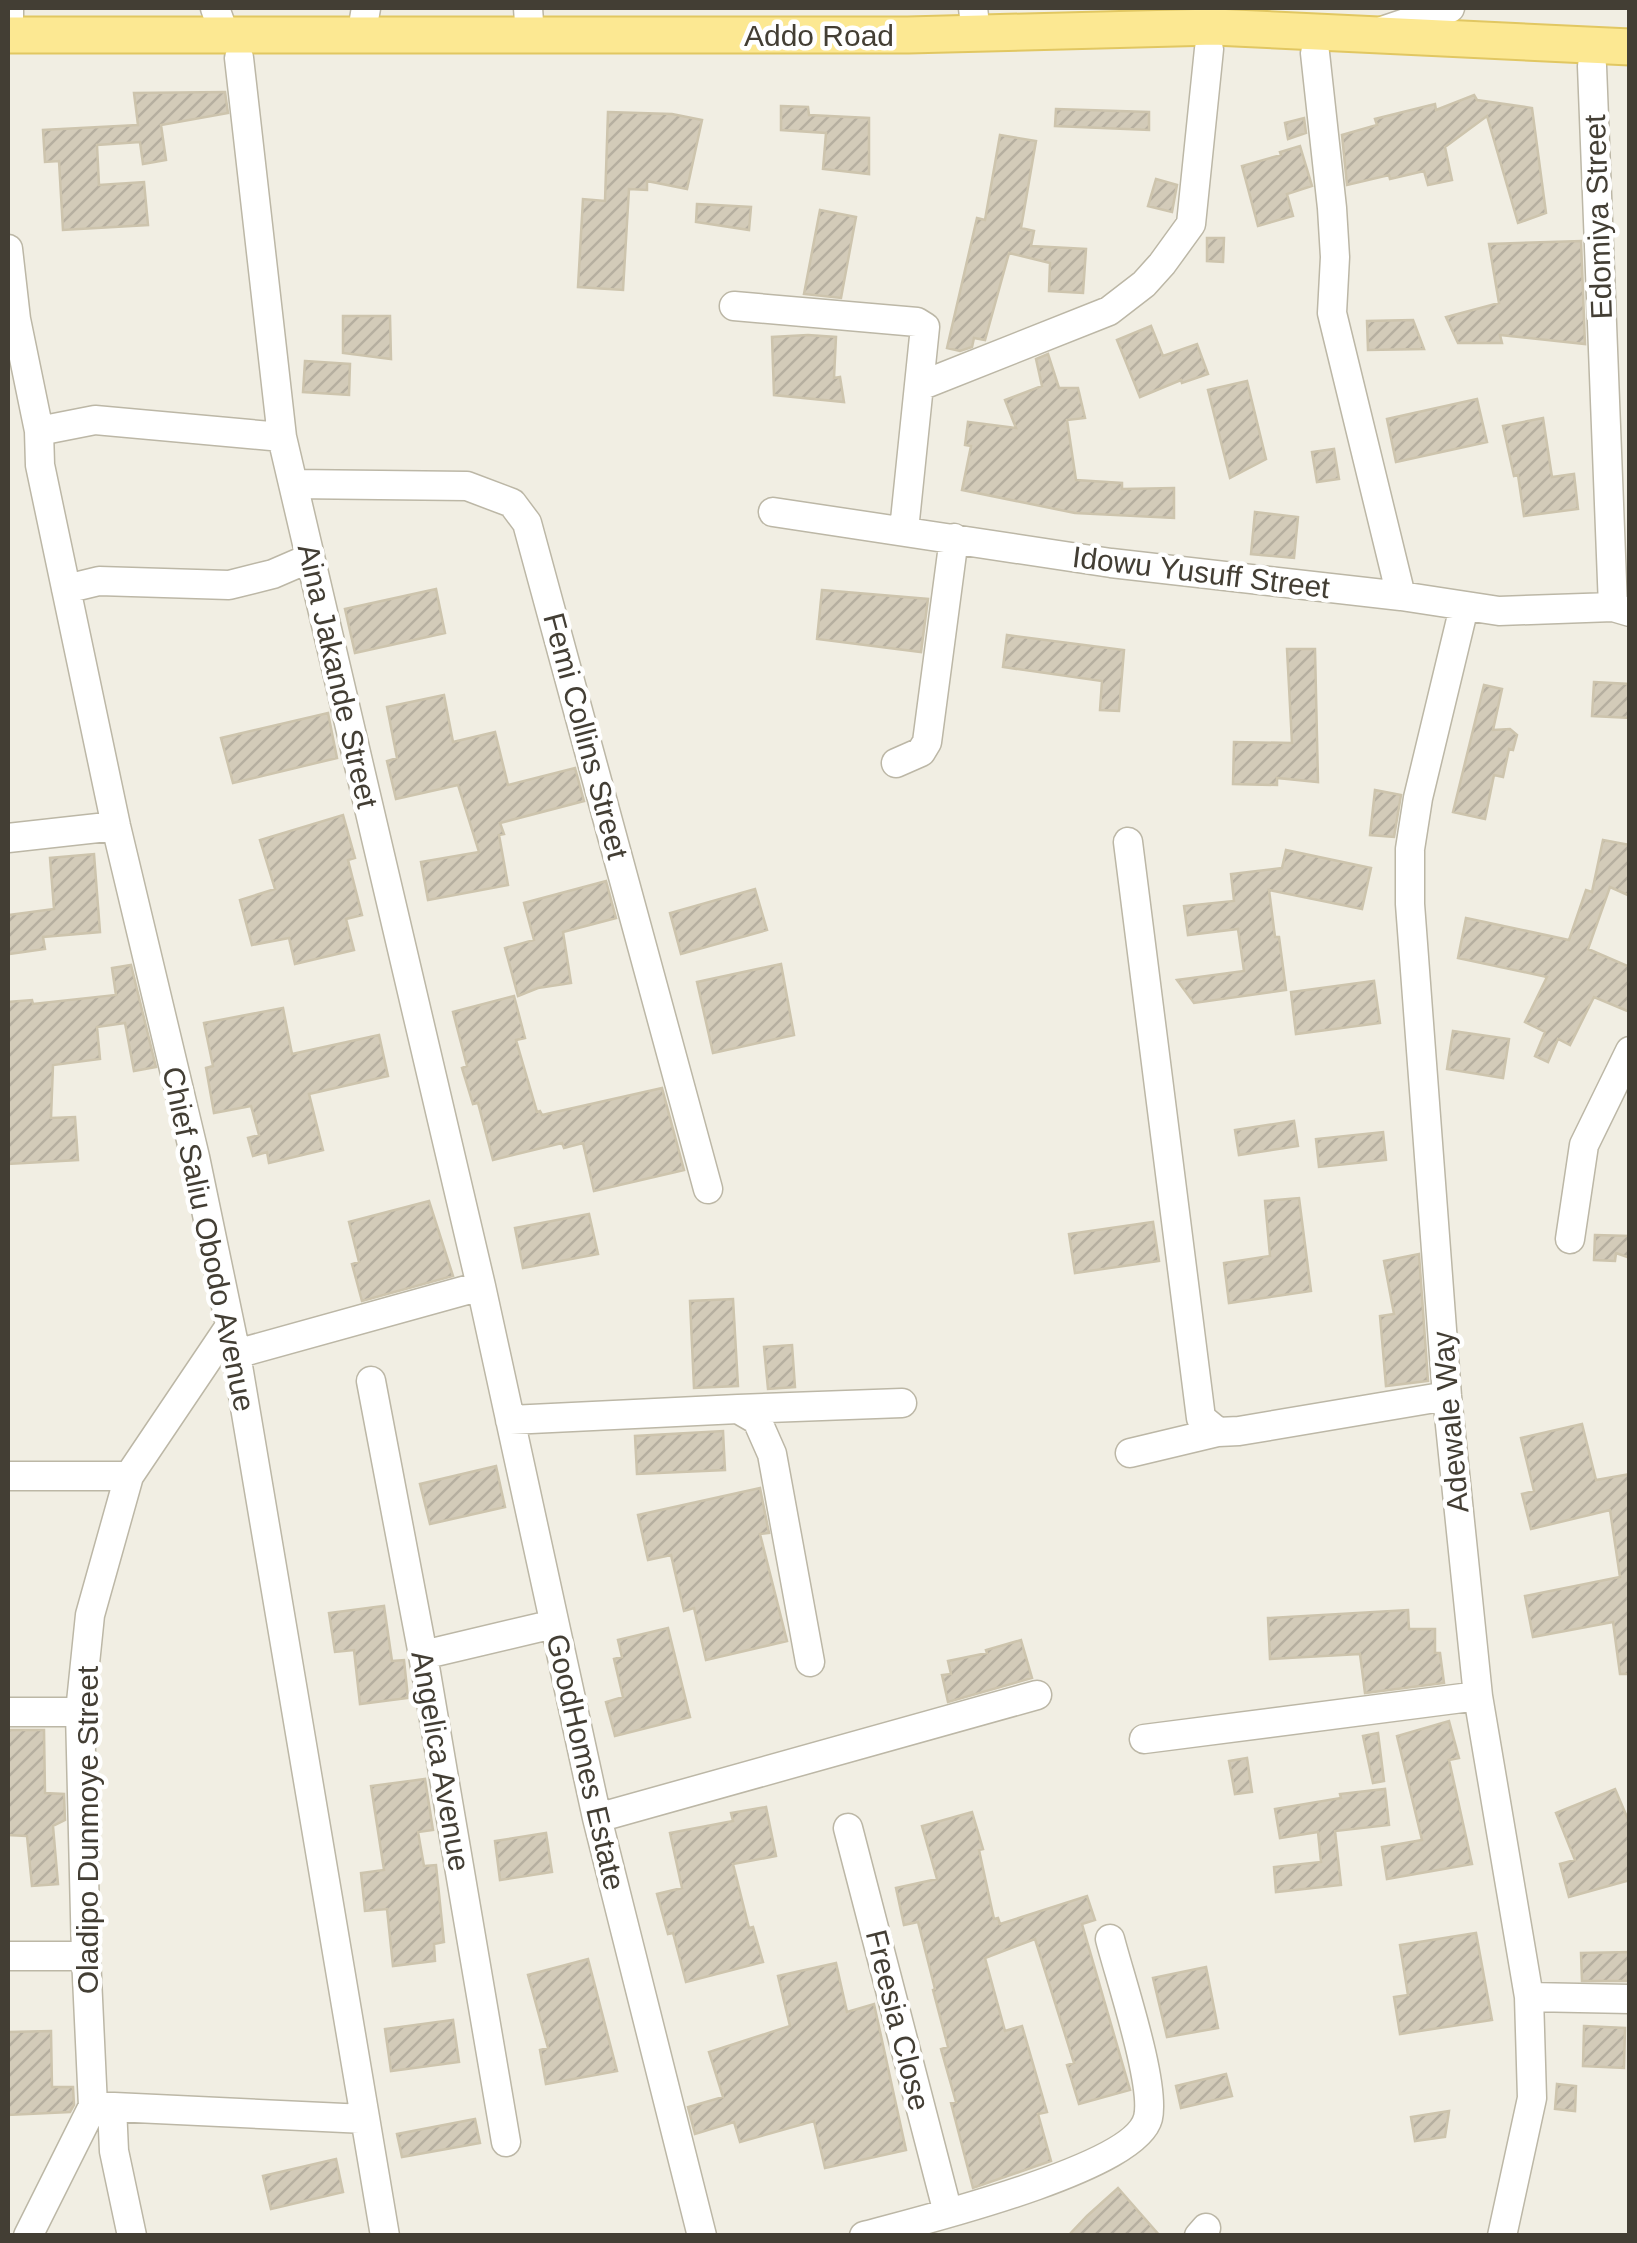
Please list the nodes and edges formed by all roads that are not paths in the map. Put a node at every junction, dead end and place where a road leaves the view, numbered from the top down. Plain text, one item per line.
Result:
1 (1450, 8) edge
2 (974, 20) edge
3 (363, 22) edge
4 (529, 22) edge
5 (1211, 28) edge
6 (1315, 31) edge
7 (8, 34) edge
8 (226, 34) edge
9 (1371, 34) junction
10 (1630, 47) edge
11 (1592, 66) junction
12 (1630, 68) edge
13 (8, 249) edge
14 (734, 306) dead end
15 (920, 386) junction
16 (38, 431) junction
17 (282, 436) junction
18 (293, 484) junction
19 (773, 512) dead end
20 (904, 530) junction
21 (954, 538) junction
22 (310, 558) junction
23 (66, 589) junction
24 (1401, 596) junction
25 (1464, 607) junction
26 (1621, 610) edge
27 (896, 763) dead end
28 (116, 826) junction
29 (8, 838) edge
30 (1128, 842) dead end
31 (1630, 1052) edge
32 (708, 1189) dead end
33 (1570, 1238) dead end
34 (481, 1286) junction
35 (233, 1340) junction
36 (371, 1381) dead end
37 (1446, 1396) junction
38 (902, 1403) dead end
39 (738, 1409) junction
40 (510, 1420) junction
41 (1218, 1432) junction
42 (1130, 1453) dead end
43 (8, 1476) edge
44 (129, 1476) junction
45 (554, 1624) junction
46 (423, 1655) junction
47 (810, 1662) dead end
48 (1037, 1695) dead end
49 (1478, 1696) junction
50 (8, 1712) edge
51 (80, 1712) junction
52 (1144, 1740) dead end
53 (597, 1818) junction
54 (848, 1828) dead end
55 (1110, 1939) dead end
56 (8, 1956) edge
57 (86, 1956) junction
58 (1530, 1997) junction
59 (1630, 1999) edge
60 (102, 2106) junction
61 (366, 2119) junction
62 (506, 2142) dead end
63 (948, 2213) junction
64 (28, 2236) edge
65 (132, 2236) edge
66 (386, 2236) edge
67 (702, 2236) edge
68 (864, 2236) edge
69 (1502, 2236) edge

1 - 9 street
2 - 4 main road, Addo Road
2 - 5 main road, Addo Road
3 - 4 main road, Addo Road
3 - 8 main road, Addo Road
5 - 6 main road, Addo Road
5 - 8 main road, Addo Road
5 - 15 street
6 - 9 main road, Addo Road
6 - 11 main road, Addo Road
6 - 24 street
7 - 8 main road, Addo Road
8 - 17 street, Aina Jakande Street
9 - 10 main road, Addo Road
11 - 12 main road, Addo Road
11 - 26 street, Edomiya Street
13 - 16 street, Chief Saliu Obodo Avenue
14 - 15 street
15 - 20 street
16 - 17 street
16 - 23 street, Chief Saliu Obodo Avenue
17 - 18 street, Aina Jakande Street
18 - 22 street, Aina Jakande Street
18 - 32 street, Femi Collins Street
19 - 20 street, Idowu Yusuff Street
20 - 21 street, Idowu Yusuff Street
21 - 24 street, Idowu Yusuff Street
21 - 27 street
22 - 23 street
22 - 34 street, Aina Jakande Street
23 - 28 street, Chief Saliu Obodo Avenue
24 - 25 street, Idowu Yusuff Street
25 - 26 street, Idowu Yusuff Street
25 - 37 street, Adewale Way
28 - 29 street
28 - 35 street, Chief Saliu Obodo Avenue
30 - 41 street
31 - 33 street
34 - 35 street
34 - 40 street, GoodHomes Estate
35 - 44 street, Oladipo Dunmoye Street
35 - 61 street, Chief Saliu Obodo Avenue
36 - 46 street, Angelica Avenue
37 - 41 street
37 - 49 street, Adewale Way
38 - 39 street
39 - 40 street
39 - 47 street
40 - 45 street, GoodHomes Estate
41 - 42 street
43 - 44 street
44 - 51 street, Oladipo Dunmoye Street
45 - 46 street
45 - 53 street, GoodHomes Estate
46 - 62 street, Angelica Avenue
48 - 53 street
49 - 52 street
49 - 58 street, Adewale Way
50 - 51 street
51 - 57 street, Oladipo Dunmoye Street
53 - 67 street, GoodHomes Estate
54 - 63 street, Freesia Close
55 - 63 street
56 - 57 street
57 - 60 street, Oladipo Dunmoye Street
58 - 59 street
58 - 69 street, Adewale Way
60 - 61 street
60 - 64 street, Oladipo Dunmoye Street
60 - 65 street
61 - 66 street, Chief Saliu Obodo Avenue
63 - 68 street

